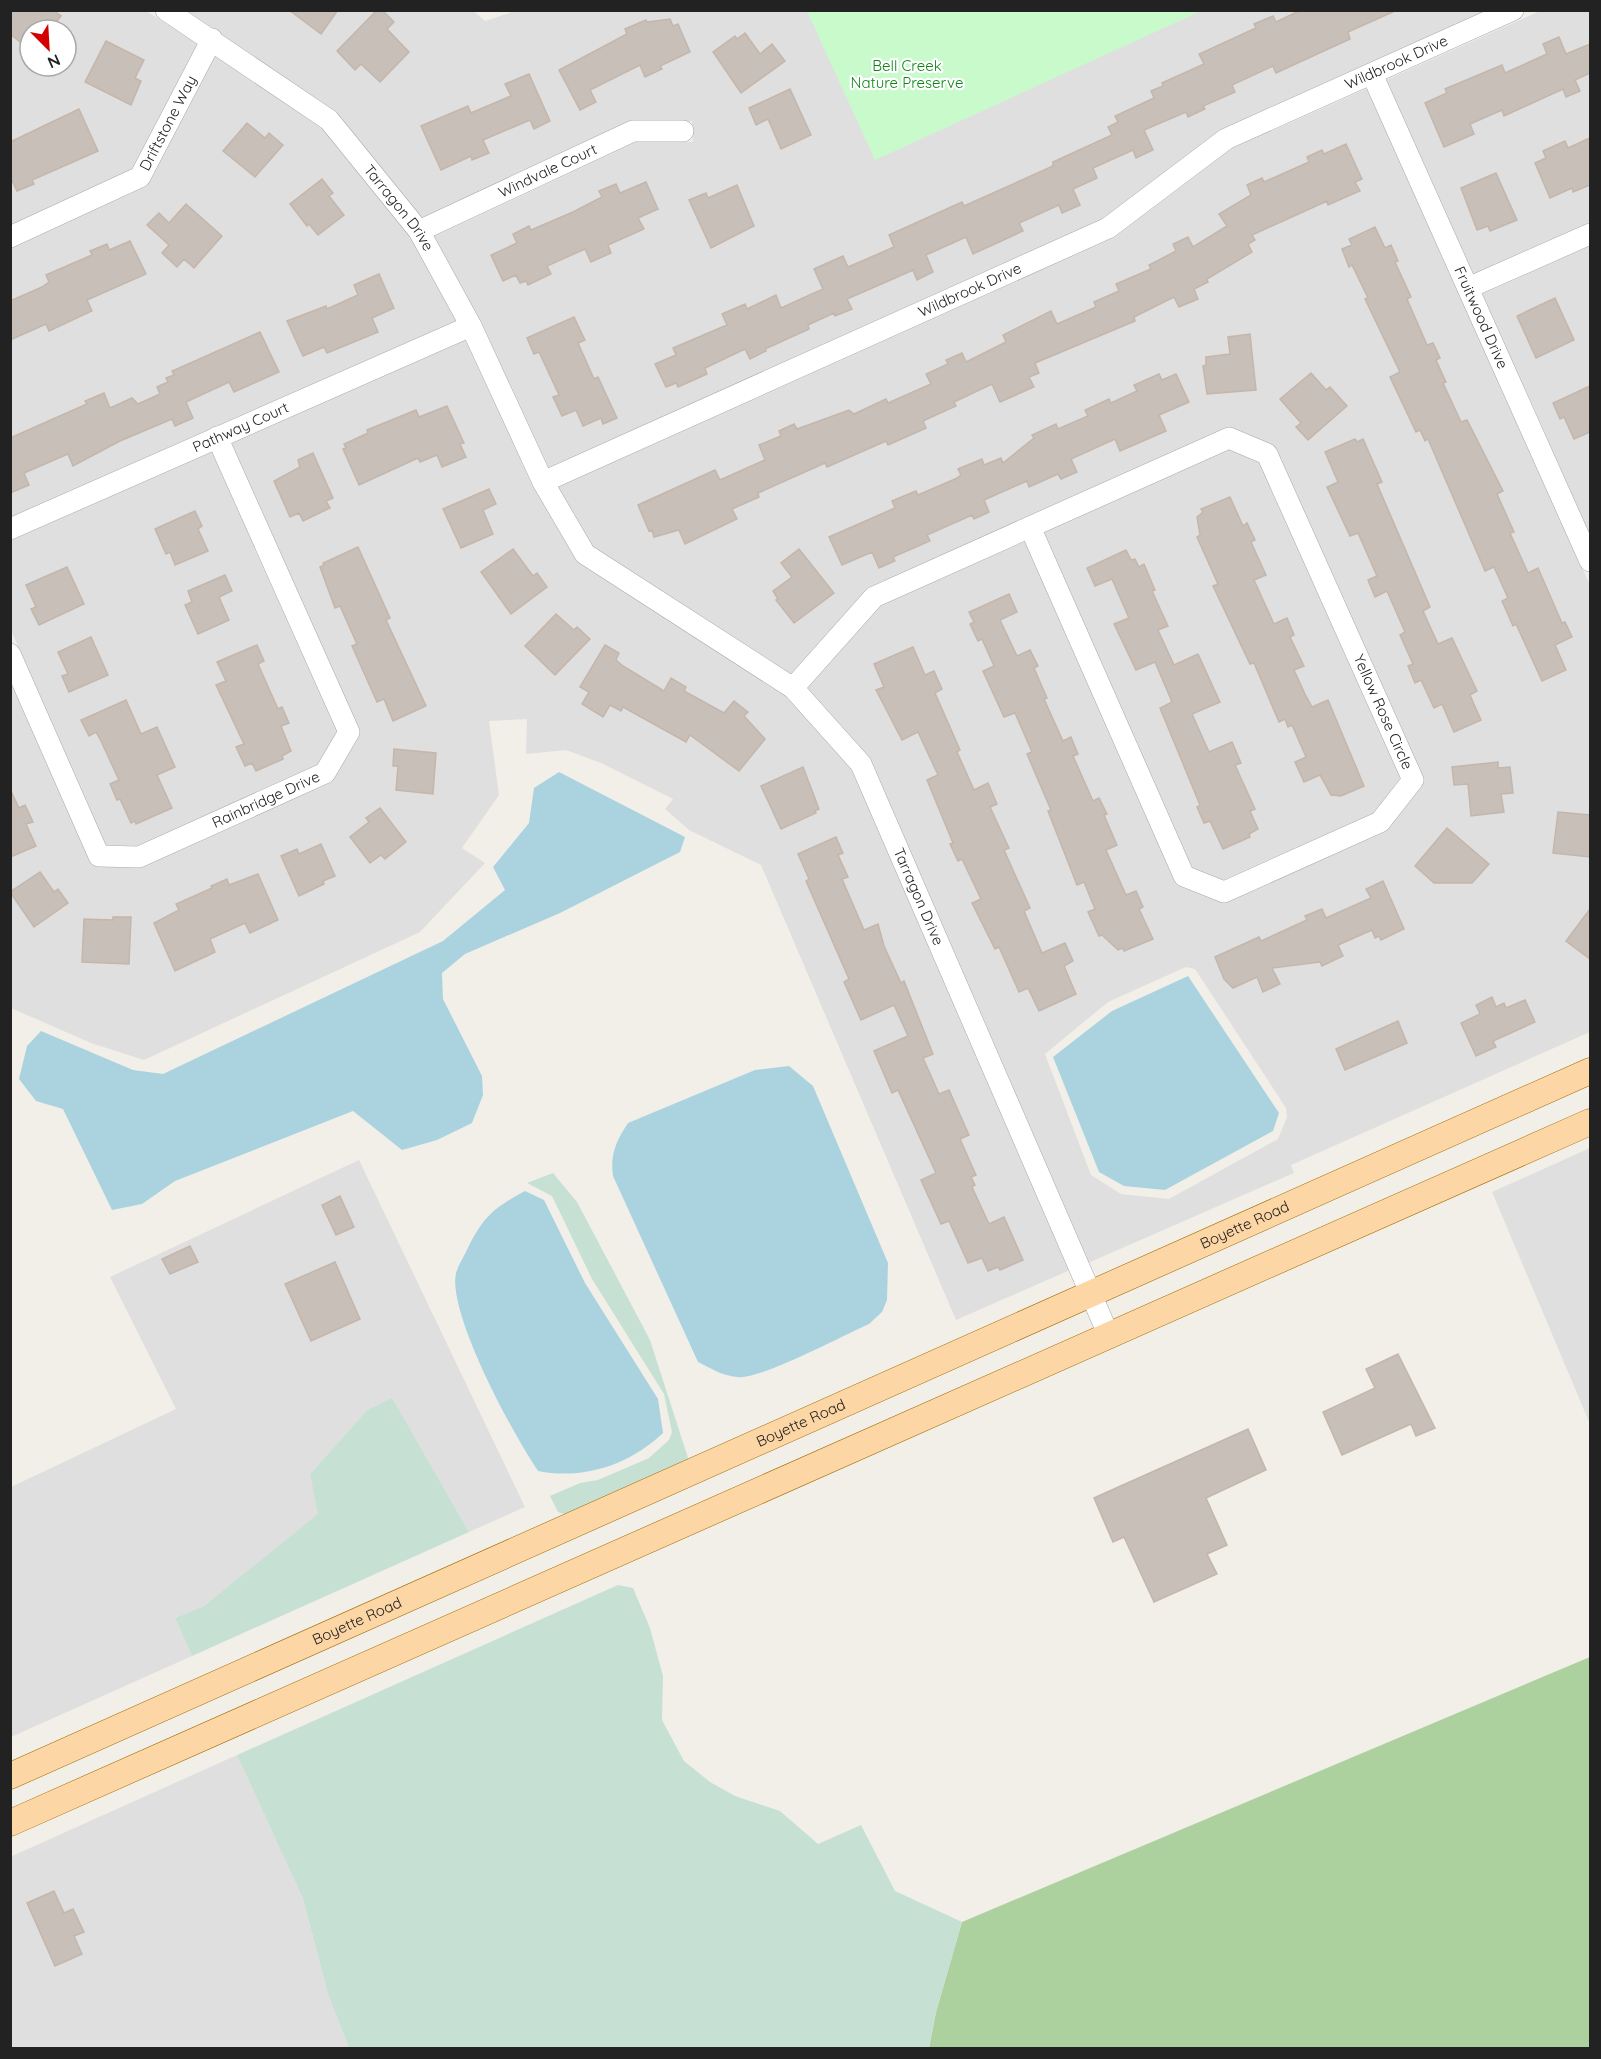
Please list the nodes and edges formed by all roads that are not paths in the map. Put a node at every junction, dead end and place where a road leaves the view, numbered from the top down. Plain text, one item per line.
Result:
1 (166, 10) edge
2 (1513, 10) edge
3 (212, 39) junction
4 (1372, 74) junction
5 (683, 131) dead end
6 (419, 231) junction
7 (1590, 234) edge
8 (10, 237) edge
9 (1468, 288) junction
10 (471, 326) junction
11 (217, 437) junction
12 (543, 482) junction
13 (1030, 527) junction
14 (10, 529) edge
15 (1590, 561) edge
16 (10, 654) edge
17 (793, 688) junction
18 (1590, 1071) edge
19 (1590, 1122) edge
20 (1090, 1294) junction
21 (1109, 1336) junction
22 (10, 1776) edge
23 (10, 1823) edge

1 - 3 street, Tarragon Drive
2 - 4 street, Wildbrook Drive
3 - 6 street, Tarragon Drive
3 - 8 street, Driftstone Way
4 - 9 street, Fruitwood Drive
4 - 12 street, Wildbrook Drive
5 - 6 street, Windvale Court
6 - 10 street, Tarragon Drive
7 - 9 street
9 - 15 street, Fruitwood Drive
10 - 11 street, Pathway Court
10 - 12 street, Tarragon Drive
11 - 14 street, Pathway Court
11 - 16 street, Rainbridge Drive
12 - 17 street, Tarragon Drive
13 - 13 street, Yellow Rose Circle
13 - 17 street, Yellow Rose Circle
17 - 20 street, Tarragon Drive
18 - 20 main road, Boyette Road
19 - 21 main road
20 - 21 street, Tarragon Drive
20 - 22 main road, Boyette Road
21 - 23 main road

